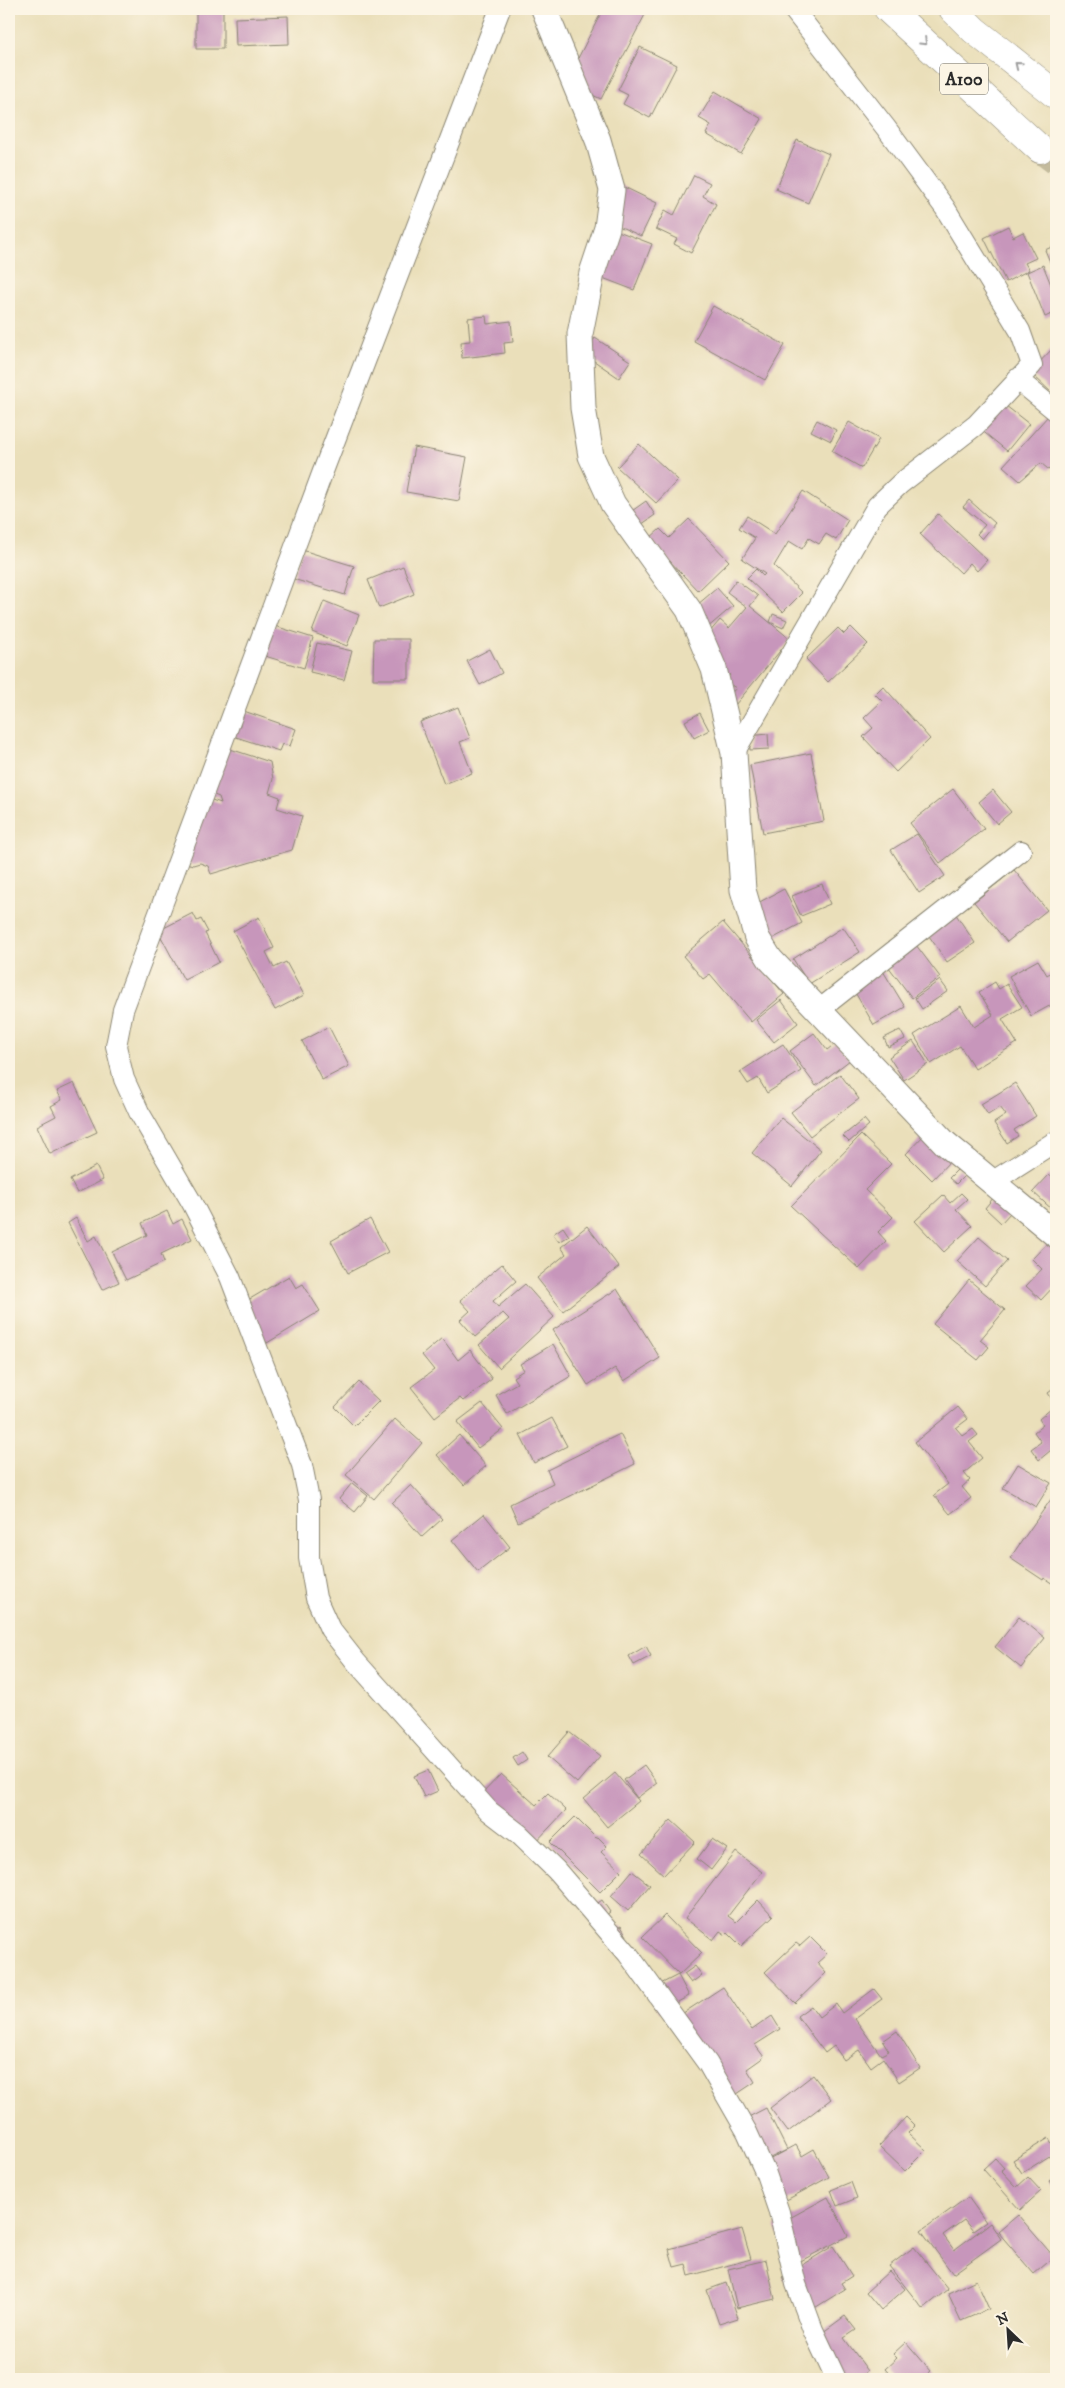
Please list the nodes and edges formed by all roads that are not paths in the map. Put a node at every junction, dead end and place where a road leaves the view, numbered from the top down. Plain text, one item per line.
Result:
1 (500, 9) edge
2 (544, 9) edge
3 (793, 9) edge
4 (888, 9) edge
5 (953, 9) edge
6 (1056, 95) edge
7 (1040, 149) tunnel mouth
8 (1017, 380) junction
9 (1056, 411) edge
10 (734, 753) junction
11 (1020, 851) dead end
12 (819, 1010) junction
13 (1056, 1141) edge
14 (992, 1182) junction
15 (1056, 1235) edge
16 (836, 2379) edge

1 - 16 street
2 - 10 street
3 - 8 street
4 -> 7 highway, A100 / A100
6 -> 5 highway, A100 / A100
8 - 9 street
8 - 10 street
10 - 12 street
11 - 12 street
12 - 14 street
13 - 14 street
14 - 15 street

